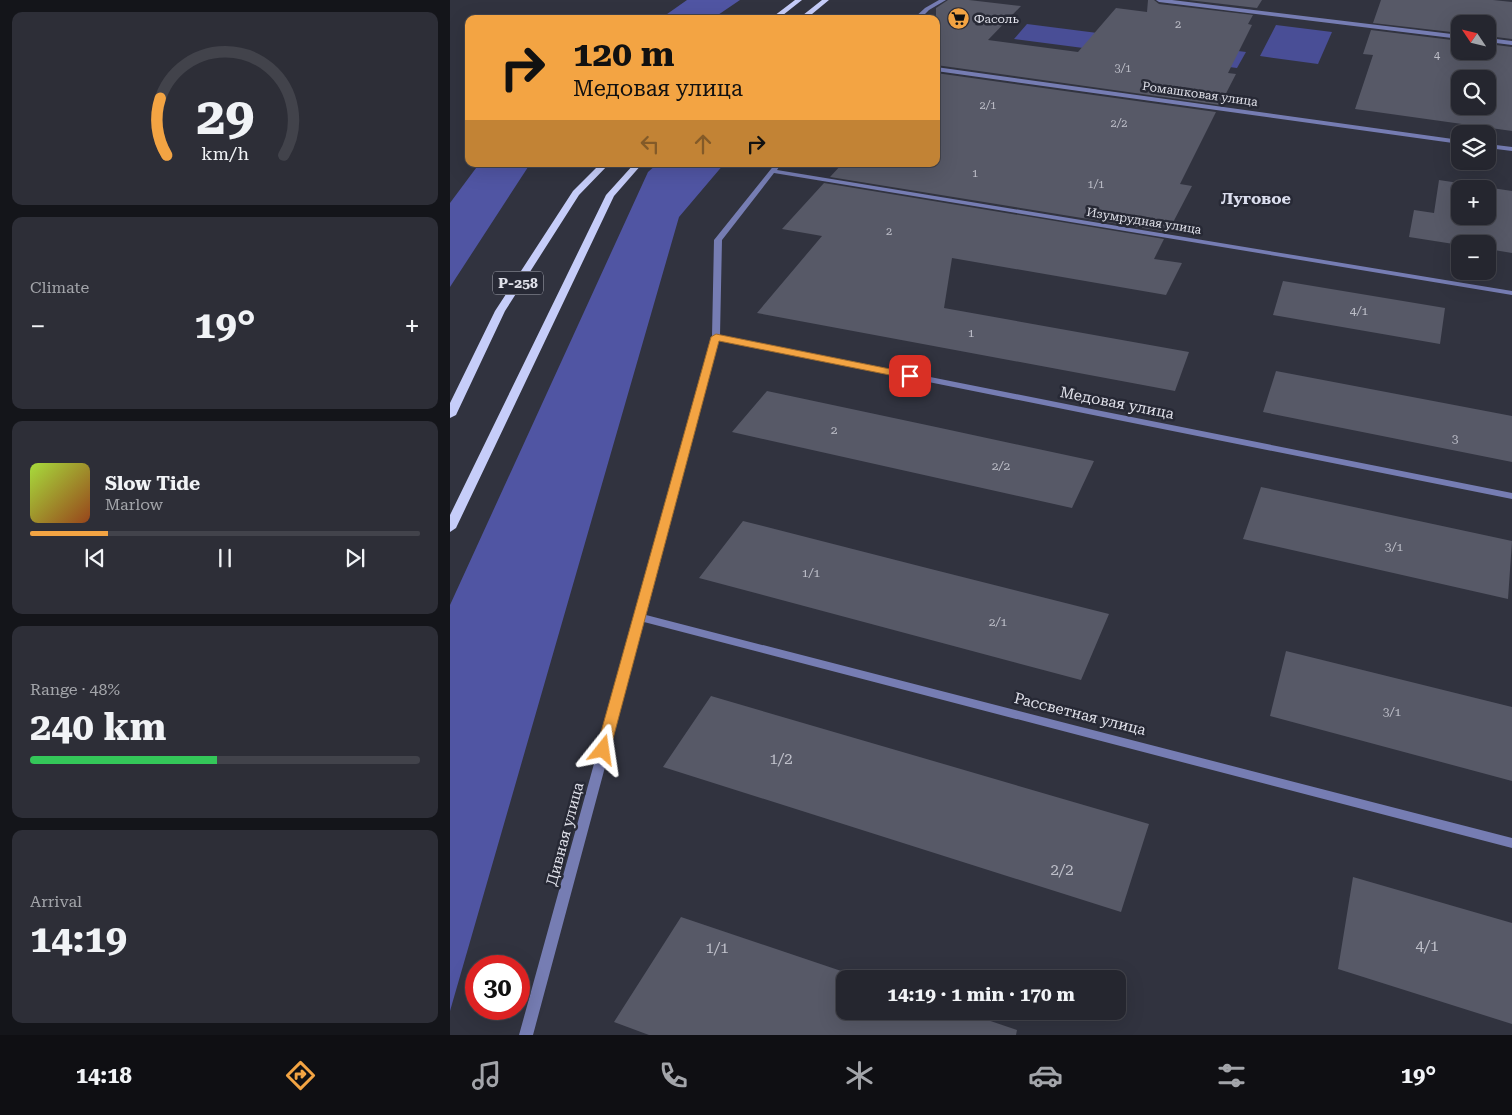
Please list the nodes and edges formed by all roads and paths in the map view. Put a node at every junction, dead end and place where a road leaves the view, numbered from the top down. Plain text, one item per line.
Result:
1 (799, 0) edge
2 (826, 0) edge
3 (943, 0) edge
4 (1159, 0) edge
5 (779, 15) edge
6 (806, 15) edge
7 (920, 15) edge
8 (1451, 36) edge
9 (1496, 41) edge
10 (1512, 43) edge
11 (940, 70) edge
12 (1451, 141) edge
13 (1496, 147) edge
14 (1512, 149) edge
15 (601, 167) edge
16 (635, 167) edge
17 (775, 168) edge
18 (1512, 293) edge
19 (716, 337) junction
20 (450, 414) edge
21 (1512, 496) edge
22 (450, 528) edge
23 (639, 617) junction
24 (1512, 843) edge
25 (526, 1035) edge

1 - 5 main road
2 - 6 main road
3 - 7 street
4 - 8 street
9 - 10 street
11 - 12 street, Ромашковая улица
13 - 14 street
15 - 20 main road, Р-258
16 - 22 main road
17 - 18 street, Изумрудная улица
17 - 19 street, Дивная улица
19 - 21 street, Медовая улица
19 - 23 street, Дивная улица
23 - 24 street, Рассветная улица
23 - 25 street, Дивная улица

